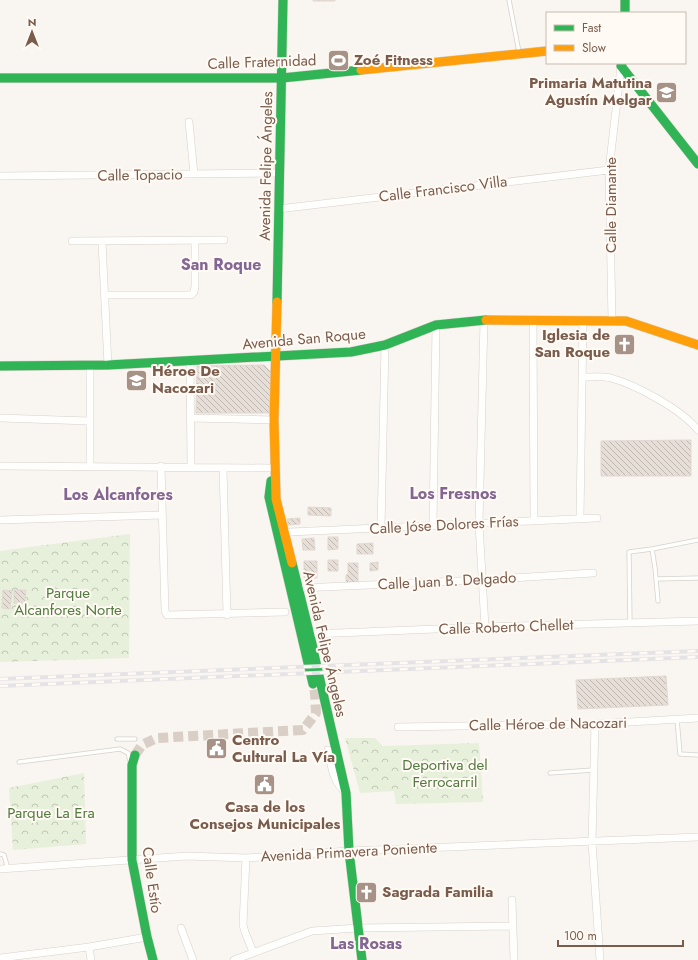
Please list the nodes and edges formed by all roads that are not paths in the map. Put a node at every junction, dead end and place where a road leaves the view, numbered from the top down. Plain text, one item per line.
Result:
1 (283, 0) edge
2 (509, 0) edge
3 (625, 0) edge
4 (625, 12) edge
5 (546, 51) edge
6 (519, 53) junction
7 (622, 64) edge
8 (0, 78) edge
9 (282, 78) junction
10 (189, 122) dead end
11 (698, 162) edge
12 (608, 170) junction
13 (279, 173) junction
14 (194, 174) junction
15 (0, 176) edge
16 (278, 209) junction
17 (195, 240) junction
18 (224, 240) dead end
19 (72, 241) dead end
20 (102, 242) junction
21 (105, 295) junction
22 (484, 320) junction
23 (533, 320) junction
24 (583, 320) junction
25 (612, 320) junction
26 (436, 325) junction
27 (385, 345) junction
28 (698, 345) edge
29 (276, 357) junction
30 (190, 360) junction
31 (108, 364) junction
32 (90, 365) junction
33 (0, 366) edge
34 (583, 377) junction
35 (0, 418) edge
36 (190, 418) junction
37 (274, 420) junction
38 (89, 421) junction
39 (698, 430) edge
40 (274, 454) junction
41 (0, 466) edge
42 (90, 466) junction
43 (161, 466) junction
44 (191, 467) junction
45 (223, 468) junction
46 (272, 468) junction
47 (162, 515) junction
48 (580, 518) junction
49 (597, 518) dead end
50 (0, 520) edge
51 (534, 521) junction
52 (479, 524) junction
53 (433, 526) junction
54 (381, 528) junction
55 (290, 532) dead end
56 (698, 540) edge
57 (652, 549) junction
58 (593, 572) dead end
59 (698, 578) edge
60 (656, 579) junction
61 (482, 580) junction
62 (301, 588) dead end
63 (658, 601) dead end
64 (285, 612) dead end
65 (227, 615) junction
66 (698, 621) edge
67 (630, 623) junction
68 (484, 627) junction
69 (313, 634) dead end
70 (313, 684) tunnel mouth
71 (698, 718) edge
72 (677, 719) junction
73 (595, 724) junction
74 (398, 726) dead end
75 (117, 739) dead end
76 (135, 739) dead end
77 (328, 750) dead end
78 (135, 755) tunnel mouth
79 (698, 755) edge
80 (19, 762) dead end
81 (132, 765) junction
82 (593, 770) junction
83 (550, 773) dead end
84 (346, 793) junction
85 (698, 837) edge
86 (592, 842) junction
87 (349, 851) junction
88 (0, 854) edge
89 (246, 858) junction
90 (132, 860) junction
91 (4, 869) edge
92 (512, 900) dead end
93 (512, 926) junction
94 (181, 928) dead end
95 (358, 928) junction
96 (147, 937) junction
97 (89, 947) junction
98 (253, 952) junction
99 (0, 958) edge
100 (91, 960) edge
101 (153, 960) edge
102 (192, 960) edge
103 (234, 960) edge
104 (362, 960) edge
105 (514, 960) edge
106 (600, 960) edge

1 - 9 street, Avenida Felipe Ángeles
2 - 6 lane
3 - 4 street
5 - 6 street, Calle Fraternidad
6 - 9 street, Calle Fraternidad
7 - 11 street
7 - 12 street, Calle Diamante
8 - 9 street, Calle Fraternidad
9 - 13 street, Avenida Felipe Ángeles
10 - 14 street
12 - 16 street, Calle Francisco Villa
12 - 25 street, Calle Diamante
13 - 14 street, Calle Topacio
13 - 16 street, Avenida Felipe Ángeles
14 - 15 street, Calle Topacio
16 - 29 street, Avenida Felipe Ángeles
17 - 18 street
17 - 20 street
17 - 21 street
19 - 20 street
20 - 21 street
21 - 31 street
22 - 23 street, Avenida San Roque
22 - 26 street, Avenida San Roque
22 - 52 street
23 - 24 street, Avenida San Roque
23 - 51 street
24 - 25 street, Avenida San Roque
24 - 34 street
25 - 28 street, Avenida San Roque
26 - 27 street, Avenida San Roque
26 - 53 street
27 - 29 street, Avenida San Roque
27 - 54 street
29 - 30 street, Avenida San Roque
29 - 37 street, Avenida Felipe Ángeles
30 - 31 street, Avenida San Roque
30 - 36 street
31 - 32 street, Avenida San Roque
32 - 33 street, Avenida San Roque
32 - 38 street
34 - 39 street
34 - 48 street
35 - 38 street
36 - 37 street
36 - 44 street
37 - 40 street, Avenida Felipe Ángeles
38 - 42 street
40 - 46 street, Avenida Felipe Ángeles
40 - 84 street, Avenida Felipe Ángeles
41 - 42 street
42 - 43 street
43 - 44 street
43 - 47 street
44 - 45 street
45 - 46 street
45 - 65 street
46 - 70 street, Avenida Felipe Ángeles
47 - 50 street
47 - 65 street
48 - 49 street, Calle Jóse Dolores Frías
48 - 51 street, Calle Jóse Dolores Frías
51 - 52 street, Calle Jóse Dolores Frías
52 - 53 street, Calle Jóse Dolores Frías
52 - 61 street
53 - 54 street, Calle Jóse Dolores Frías
54 - 55 street, Calle Jóse Dolores Frías
56 - 57 lane
57 - 60 lane
57 - 67 lane
58 - 61 street, Calle Juan B. Delgado
59 - 60 lane
60 - 63 lane
61 - 62 street, Calle Juan B. Delgado
61 - 68 street
64 - 65 street
66 - 67 street, Calle Roberto Chellet
67 - 68 street, Calle Roberto Chellet
68 - 69 street, Calle Roberto Chellet
71 - 72 street, Calle Héroe de Nacozari
72 - 73 street, Calle Héroe de Nacozari
72 - 79 lane
73 - 74 street, Calle Héroe de Nacozari
73 - 82 street
75 - 76 lane
77 - 84 street
78 - 81 street, Calle Estío
80 - 81 lane
81 - 90 street, Calle Estío
82 - 83 lane
82 - 86 street
84 - 87 street, Avenida Felipe Ángeles
85 - 86 street, Avenida Primavera Poniente
86 - 87 street, Avenida Primavera Poniente
86 - 106 street
87 - 89 street, Avenida Primavera Poniente
87 - 95 street, Avenida Felipe Ángeles
88 - 91 lane
89 - 90 street, Avenida Primavera Poniente
89 - 98 street
90 - 91 street, Avenida Primavera Poniente
90 - 96 street, Calle Estío
92 - 93 street
93 - 95 street
93 - 105 street
94 - 102 street
95 - 98 street
95 - 104 street, Avenida Felipe Ángeles
96 - 97 street
96 - 101 street, Calle Estío
97 - 99 street
97 - 100 street
98 - 103 street

